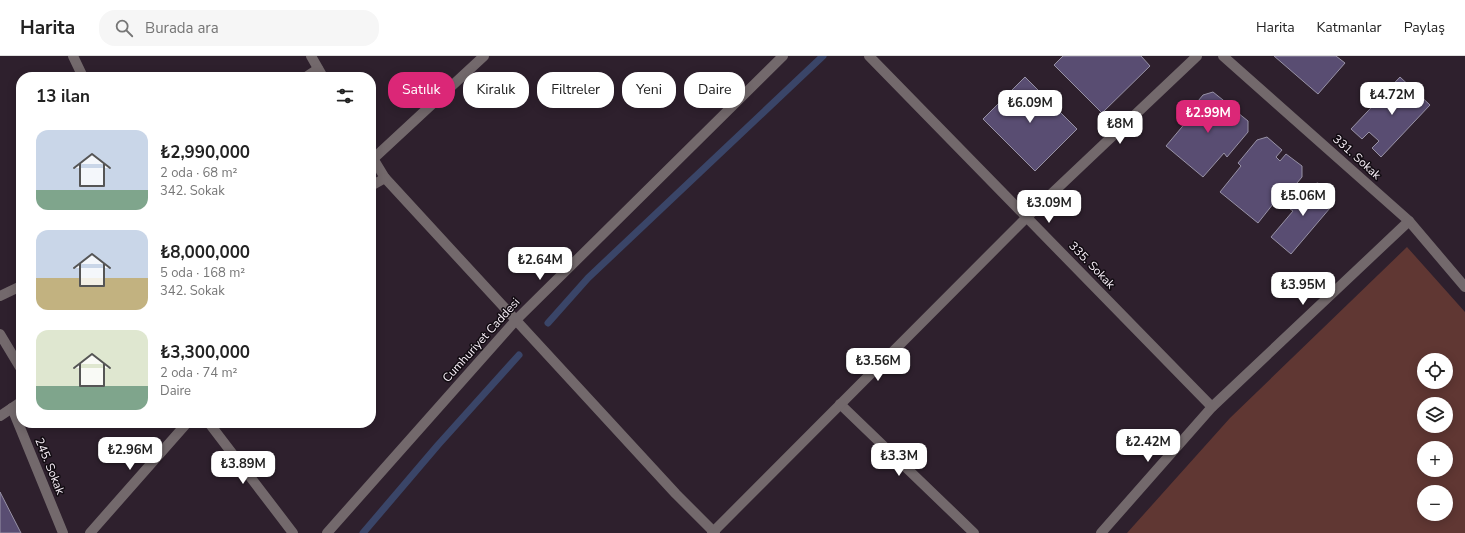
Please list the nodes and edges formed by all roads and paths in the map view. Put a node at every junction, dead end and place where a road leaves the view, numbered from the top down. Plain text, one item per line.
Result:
1 (73, 56) edge
2 (311, 56) edge
3 (484, 56) edge
4 (783, 56) edge
5 (869, 56) edge
6 (1197, 56) edge
7 (1223, 56) edge
8 (81, 72) edge
9 (319, 72) edge
10 (376, 153) edge
11 (376, 164) edge
12 (384, 178) junction
13 (376, 183) edge
14 (1027, 217) junction
15 (1409, 221) junction
16 (1465, 287) edge
17 (16, 288) edge
18 (0, 296) edge
19 (516, 320) junction
20 (0, 334) edge
21 (16, 361) edge
22 (840, 404) junction
23 (16, 405) edge
24 (1212, 407) junction
25 (12, 408) junction
26 (0, 416) edge
27 (16, 418) edge
28 (20, 428) edge
29 (183, 428) edge
30 (213, 428) edge
31 (713, 532) edge
32 (63, 533) edge
33 (90, 533) edge
34 (293, 533) edge
35 (327, 533) edge
36 (974, 533) edge
37 (1101, 533) edge

1 - 8 street
2 - 9 street
3 - 10 street
4 - 19 street, Cumhuriyet Caddesi
5 - 14 street, 335. Sokak
6 - 14 street
7 - 15 street, 331. Sokak
11 - 12 street
12 - 13 street
12 - 19 street
14 - 22 street
14 - 24 street, 335. Sokak
15 - 16 street, 331. Sokak
15 - 24 street
17 - 18 street
19 - 31 street
19 - 35 street, Cumhuriyet Caddesi
20 - 21 street
22 - 31 street
22 - 36 street
23 - 25 street
24 - 37 street
25 - 26 street
25 - 27 street, 245. Sokak
28 - 32 street, 245. Sokak
29 - 33 street
30 - 34 street

